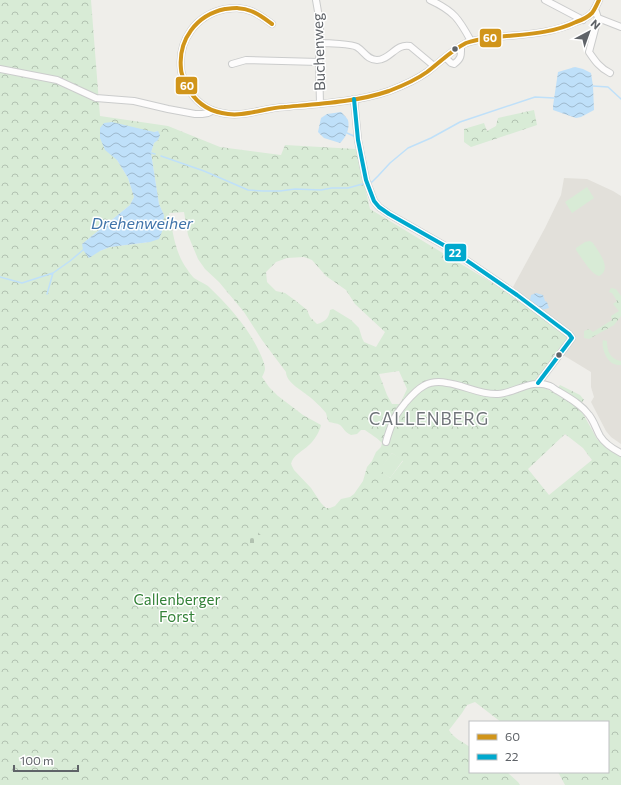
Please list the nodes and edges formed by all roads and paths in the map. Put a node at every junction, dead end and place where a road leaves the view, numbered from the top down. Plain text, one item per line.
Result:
1 (316, 0) edge
2 (430, 0) edge
3 (545, 0) edge
4 (599, 0) edge
5 (595, 9) junction
6 (598, 18) junction
7 (583, 20) junction
8 (272, 24) dead end
9 (621, 28) edge
10 (471, 42) junction
11 (320, 43) junction
12 (461, 46) junction
13 (446, 58) junction
14 (318, 62) junction
15 (232, 64) dead end
16 (434, 66) junction
17 (0, 69) edge
18 (610, 73) dead end
19 (354, 99) junction
20 (320, 104) junction
21 (212, 110) junction
22 (546, 373) junction
23 (538, 383) junction
24 (550, 386) junction
25 (386, 442) dead end
26 (621, 453) edge

1 - 11 street, Buchenweg
2 - 10 street
3 - 7 street
4 - 5 street
5 - 6 street
5 - 7 street
6 - 9 street
6 - 18 street
7 - 10 street
8 - 21 street
10 - 12 street
11 - 14 street, Buchenweg
11 - 16 street
12 - 13 street
12 - 13 street
13 - 16 street
14 - 15 street
14 - 20 street, Buchenweg
16 - 19 street
17 - 21 street
19 - 20 street
19 - 22 street
20 - 21 street
22 - 23 street
22 - 24 street
23 - 24 street
23 - 25 street
24 - 26 street

